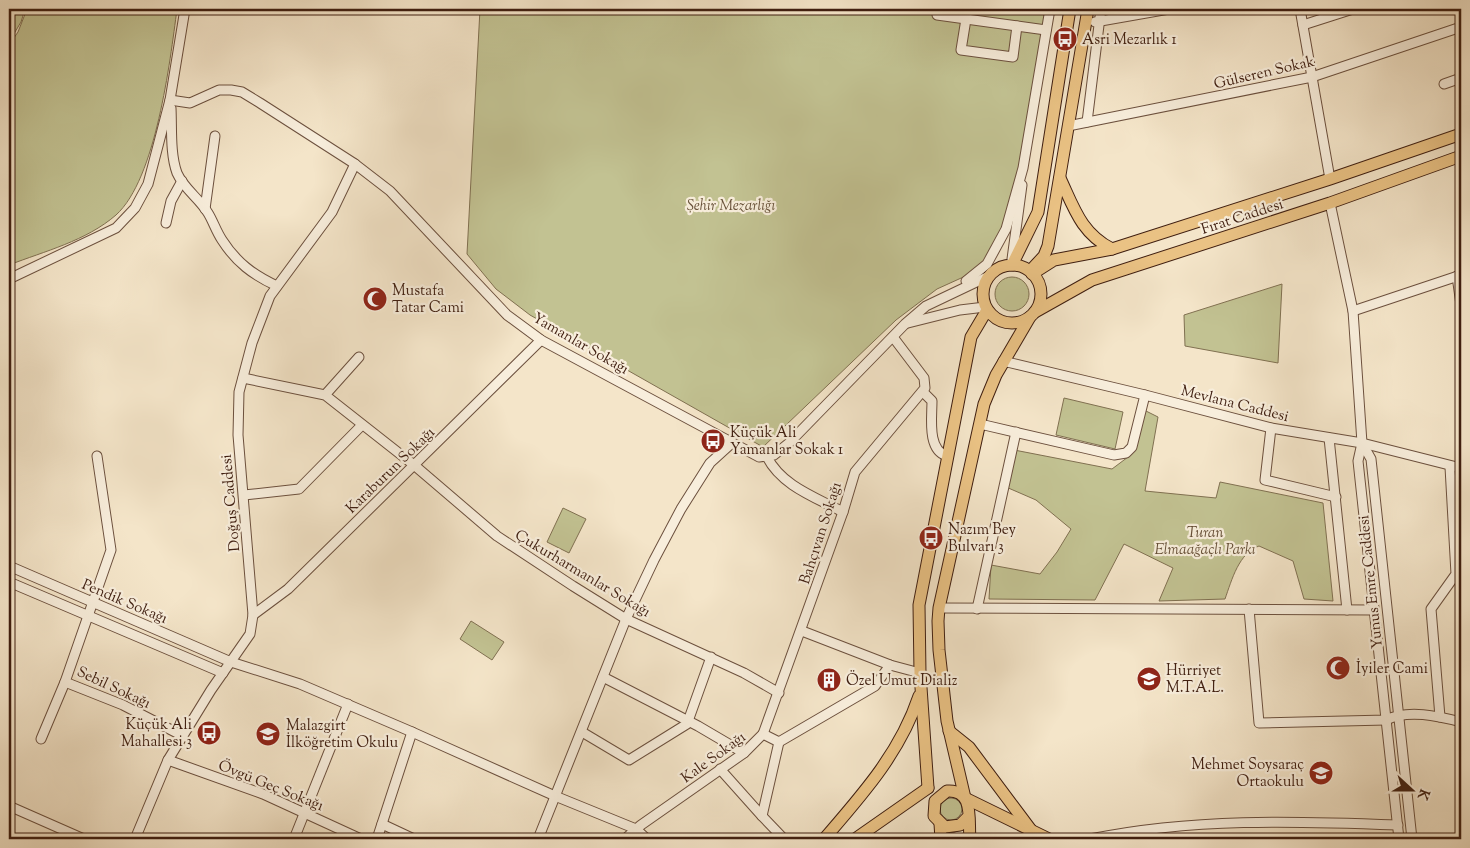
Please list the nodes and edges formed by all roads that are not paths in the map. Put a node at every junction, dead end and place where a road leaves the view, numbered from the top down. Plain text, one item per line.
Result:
1 (185, 9) edge
2 (938, 9) edge
3 (1050, 9) edge
4 (1070, 9) edge
5 (1088, 9) edge
6 (1101, 9) edge
7 (1169, 9) edge
8 (1300, 9) edge
9 (1354, 9) edge
10 (966, 19) junction
11 (1099, 21) junction
12 (1085, 23) junction
13 (1303, 25) junction
14 (1017, 26) junction
15 (1461, 27) edge
16 (1046, 30) junction
17 (1312, 77) junction
18 (1461, 78) edge
19 (1444, 84) dead end
20 (170, 100) junction
21 (1087, 122) junction
22 (1068, 126) junction
23 (1461, 134) edge
24 (215, 136) dead end
25 (1461, 156) edge
26 (355, 164) junction
27 (1023, 168) junction
28 (1060, 178) junction
29 (1330, 179) junction
30 (182, 181) junction
31 (1330, 203) junction
32 (205, 209) junction
33 (166, 223) dead end
34 (1112, 249) junction
35 (1012, 265) junction
36 (1031, 272) junction
37 (989, 276) junction
38 (1459, 276) edge
39 (9, 279) edge
40 (277, 286) junction
41 (958, 291) junction
42 (1461, 305) edge
43 (986, 309) junction
44 (1353, 311) junction
45 (1032, 314) junction
46 (905, 324) junction
47 (893, 336) junction
48 (541, 340) junction
49 (359, 357) dead end
50 (1003, 362) junction
51 (243, 378) junction
52 (923, 392) junction
53 (325, 395) junction
54 (1145, 395) junction
55 (980, 424) junction
56 (362, 426) junction
57 (1271, 428) junction
58 (1016, 432) junction
59 (1329, 438) junction
60 (732, 443) junction
61 (1362, 443) junction
62 (96, 456) dead end
63 (947, 456) junction
64 (767, 457) junction
65 (414, 465) junction
66 (1450, 467) junction
67 (1461, 468) edge
68 (244, 495) junction
69 (1336, 498) junction
70 (843, 512) junction
71 (9, 566) edge
72 (9, 582) edge
73 (93, 603) junction
74 (939, 608) junction
75 (977, 609) junction
76 (1249, 609) junction
77 (1347, 610) junction
78 (1374, 610) junction
79 (253, 615) junction
80 (88, 616) junction
81 (626, 618) junction
82 (802, 631) junction
83 (711, 657) junction
84 (231, 662) junction
85 (890, 665) junction
86 (223, 673) junction
87 (920, 673) junction
88 (603, 677) junction
89 (65, 682) junction
90 (921, 689) junction
91 (779, 693) junction
92 (348, 704) junction
93 (1398, 714) junction
94 (1440, 717) junction
95 (1386, 720) junction
96 (688, 721) junction
97 (1461, 722) edge
98 (949, 731) junction
99 (412, 732) junction
100 (582, 732) junction
101 (763, 734) junction
102 (183, 736) junction
103 (41, 739) dead end
104 (780, 742) junction
105 (744, 753) junction
106 (168, 760) junction
107 (720, 769) junction
108 (928, 788) junction
109 (555, 796) junction
110 (938, 797) junction
111 (965, 798) junction
112 (9, 806) edge
113 (304, 813) junction
114 (762, 816) junction
115 (967, 818) junction
116 (382, 824) junction
117 (940, 824) junction
118 (1398, 825) junction
119 (636, 828) junction
120 (1031, 830) junction
121 (70, 836) edge
122 (84, 839) edge
123 (135, 839) edge
124 (294, 839) edge
125 (361, 839) edge
126 (377, 839) edge
127 (414, 839) edge
128 (538, 839) edge
129 (625, 839) edge
130 (647, 839) edge
131 (784, 839) edge
132 (824, 839) edge
133 (855, 839) edge
134 (940, 839) edge
135 (954, 839) edge
136 (970, 839) edge
137 (1049, 839) edge
138 (1090, 839) edge
139 (1400, 839) edge
140 (1412, 839) edge

1 - 20 street
2 - 10 street
3 - 16 street
4 - 35 main road
5 - 12 main road
6 - 11 street
7 - 11 street
8 - 13 street
9 - 13 street
10 - 14 street
10 - 14 street
11 - 12 street
11 - 21 street
12 - 22 main road
13 - 17 street
14 - 16 street
15 - 17 street, Gülseren Sokak
16 - 27 street
17 - 21 street, Gülseren Sokak
17 - 29 street
18 - 19 street
20 - 26 street, Yamanlar Sokağı
20 - 30 street
20 - 39 street
21 - 22 street, Gülseren Sokak
22 - 28 main road
23 - 29 main road, Fırat Caddesi
24 - 32 street
25 - 31 main road, Fırat Caddesi
26 - 40 street, Doğuş Caddesi
26 - 48 street, Yamanlar Sokağı
27 - 35 street
27 - 41 street
28 - 34 main road
28 - 36 main road
29 - 34 main road, Fırat Caddesi
30 - 32 street
30 - 33 street
31 - 44 street, Yunus Emre Caddesi
31 - 45 main road, Fırat Caddesi
32 - 40 street
34 - 36 main road, Fırat Caddesi
35 - 36 main road
35 - 37 main road
36 - 45 main road
37 - 41 street
37 - 43 main road
38 - 42 street
38 - 44 street
40 - 51 street, Doğuş Caddesi
41 - 46 street
43 - 45 main road
43 - 46 street
43 - 63 main road
44 - 61 street, Yunus Emre Caddesi
45 - 50 main road
46 - 47 street
47 - 52 street
47 - 64 street
48 - 60 street, Yamanlar Sokağı
48 - 65 street, Karaburun Sokağı
49 - 53 street
50 - 54 street, Mevlana Caddesi
50 - 55 main road
51 - 53 street
51 - 68 street, Doğuş Caddesi
52 - 63 street
52 - 70 street, Bahçıvan Sokağı
53 - 56 street, Çukurharmanlar Sokağı
54 - 57 street, Mevlana Caddesi
54 - 58 street
55 - 58 street
55 - 74 main road
56 - 65 street, Çukurharmanlar Sokağı
56 - 68 street
57 - 59 street, Mevlana Caddesi
57 - 69 street
58 - 75 street
59 - 61 street, Mevlana Caddesi
59 - 69 street
60 - 64 street, Yamanlar Sokağı
60 - 81 street
61 - 66 street, Mevlana Caddesi
61 - 78 street, Yunus Emre Caddesi
61 - 93 street, Yunus Emre Caddesi
62 - 73 street, Sebil Sokağı
63 - 87 main road
64 - 70 street
65 - 79 street, Karaburun Sokağı
65 - 81 street, Çukurharmanlar Sokağı
66 - 67 street, Mevlana Caddesi
66 - 94 street
68 - 79 street, Doğuş Caddesi
69 - 77 street
70 - 82 street, Bahçıvan Sokağı
71 - 73 street, Pendik Sokağı
72 - 80 street
73 - 80 street, Sebil Sokağı
73 - 84 street, Pendik Sokağı
74 - 75 street
74 - 98 main road
75 - 76 street
76 - 77 street
76 - 95 street
77 - 78 street
78 - 95 street, Yunus Emre Caddesi
79 - 84 street, Doğuş Caddesi
80 - 86 street
80 - 89 street, Sebil Sokağı
81 - 83 street, Çukurharmanlar Sokağı
81 - 88 street
82 - 85 street
82 - 91 street, Bahçıvan Sokağı
83 - 91 street, Çukurharmanlar Sokağı
83 - 96 street
84 - 86 street, Doğuş Caddesi
84 - 92 street, Pendik Sokağı
85 - 87 street
85 - 104 street
86 - 102 street, Doğuş Caddesi
87 - 90 main road
88 - 96 street
88 - 100 street
89 - 102 street, Sebil Sokağı
89 - 103 street
90 - 108 main road
90 - 132 main road
91 - 101 street, Bahçıvan Sokağı
92 - 99 street, Pendik Sokağı
92 - 113 street
93 - 94 street
93 - 95 street
93 - 140 street, Yunus Emre Caddesi
94 - 97 street
95 - 118 street, Yunus Emre Caddesi
96 - 100 street
96 - 105 street
98 - 111 main road
98 - 120 main road
99 - 109 street, Pendik Sokağı
99 - 116 street
100 - 109 street
101 - 104 street, Kale Sokağı
101 - 105 street, Kale Sokağı
102 - 106 street, Doğuş Caddesi
104 - 114 street
105 - 107 street, Kale Sokağı
106 - 113 street, Övgü Geç Sokağı
106 - 123 street, Doğuş Caddesi
107 - 114 street
107 - 119 street, Kale Sokağı
108 - 110 main road
108 - 133 main road
109 - 119 street, Pendik Sokağı
109 - 128 street
110 - 111 main road
110 - 117 main road
111 - 115 main road
111 - 120 main road
112 - 121 street
113 - 124 street
113 - 125 street, Övgü Geç Sokağı
114 - 131 street
115 - 117 main road
115 - 136 main road
116 - 126 street
116 - 127 street
117 - 134 main road
118 - 138 street
118 - 139 street, Yunus Emre Caddesi
119 - 129 street, Kale Sokağı
119 - 130 street
120 - 137 main road
121 - 122 street
134 - 135 main road

